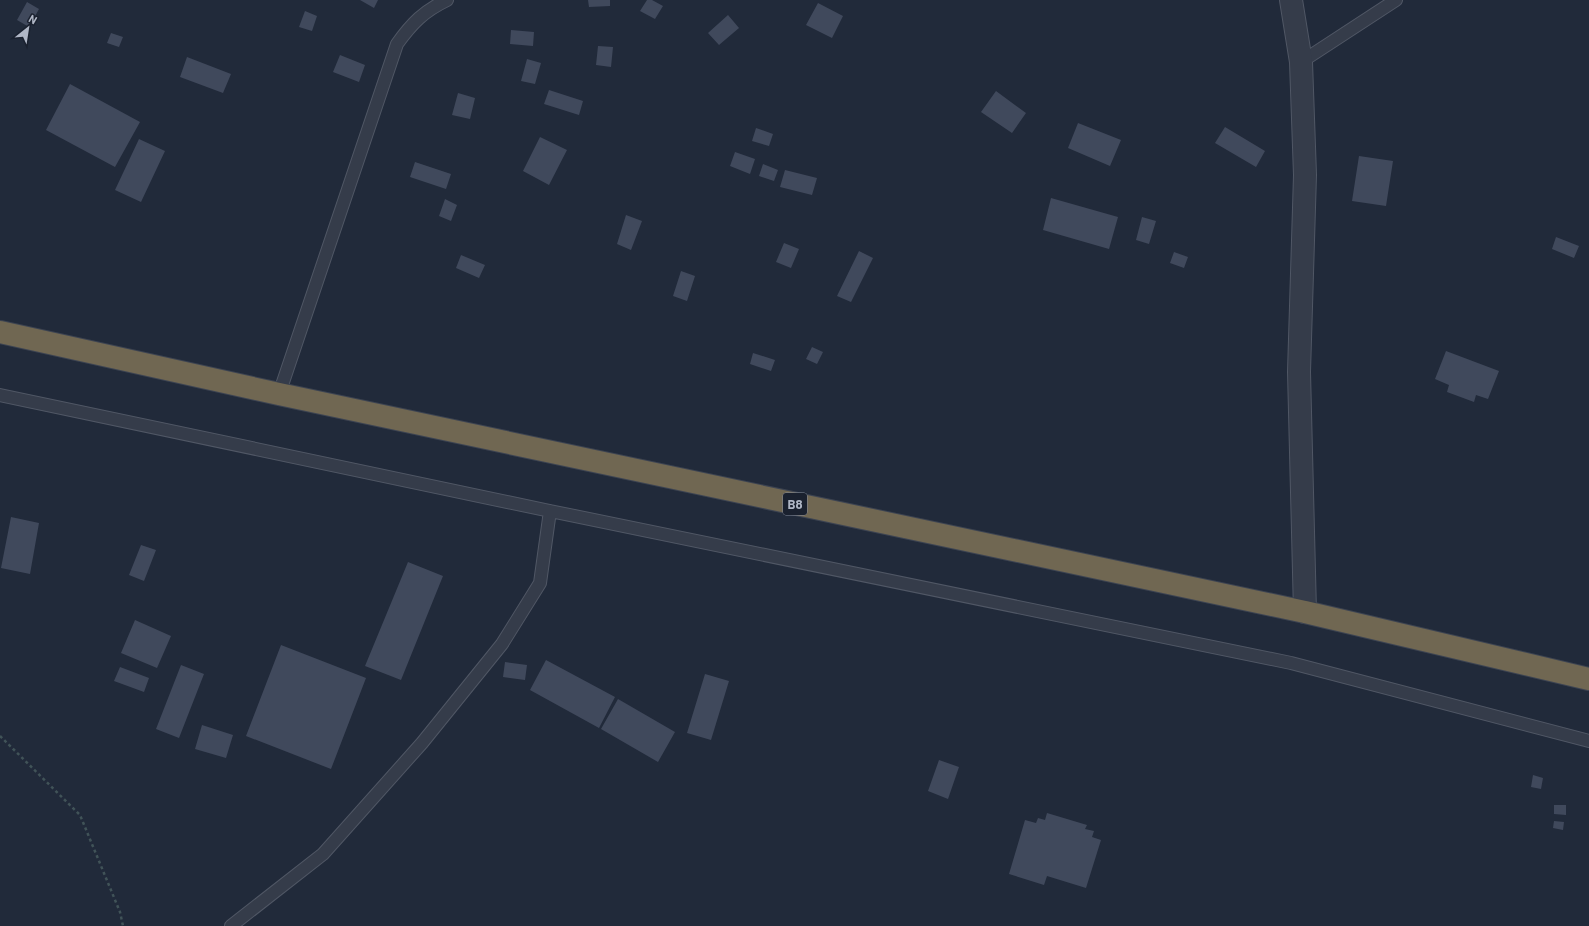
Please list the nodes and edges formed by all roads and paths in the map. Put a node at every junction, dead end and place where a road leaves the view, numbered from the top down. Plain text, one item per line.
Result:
1 (447, 0) edge
2 (1291, 0) edge
3 (1396, 0) edge
4 (1301, 62) junction
5 (0, 332) edge
6 (279, 394) junction
7 (0, 395) edge
8 (550, 511) junction
9 (1305, 612) junction
10 (1589, 679) edge
11 (0, 736) edge
12 (1589, 741) edge
13 (122, 926) edge
14 (231, 926) edge

1 - 6 lane
2 - 4 street
3 - 4 lane
4 - 9 street
5 - 6 highway, B8
6 - 9 highway, B8
7 - 8 lane
8 - 12 lane
8 - 14 lane
9 - 10 highway, B8
11 - 13 path

